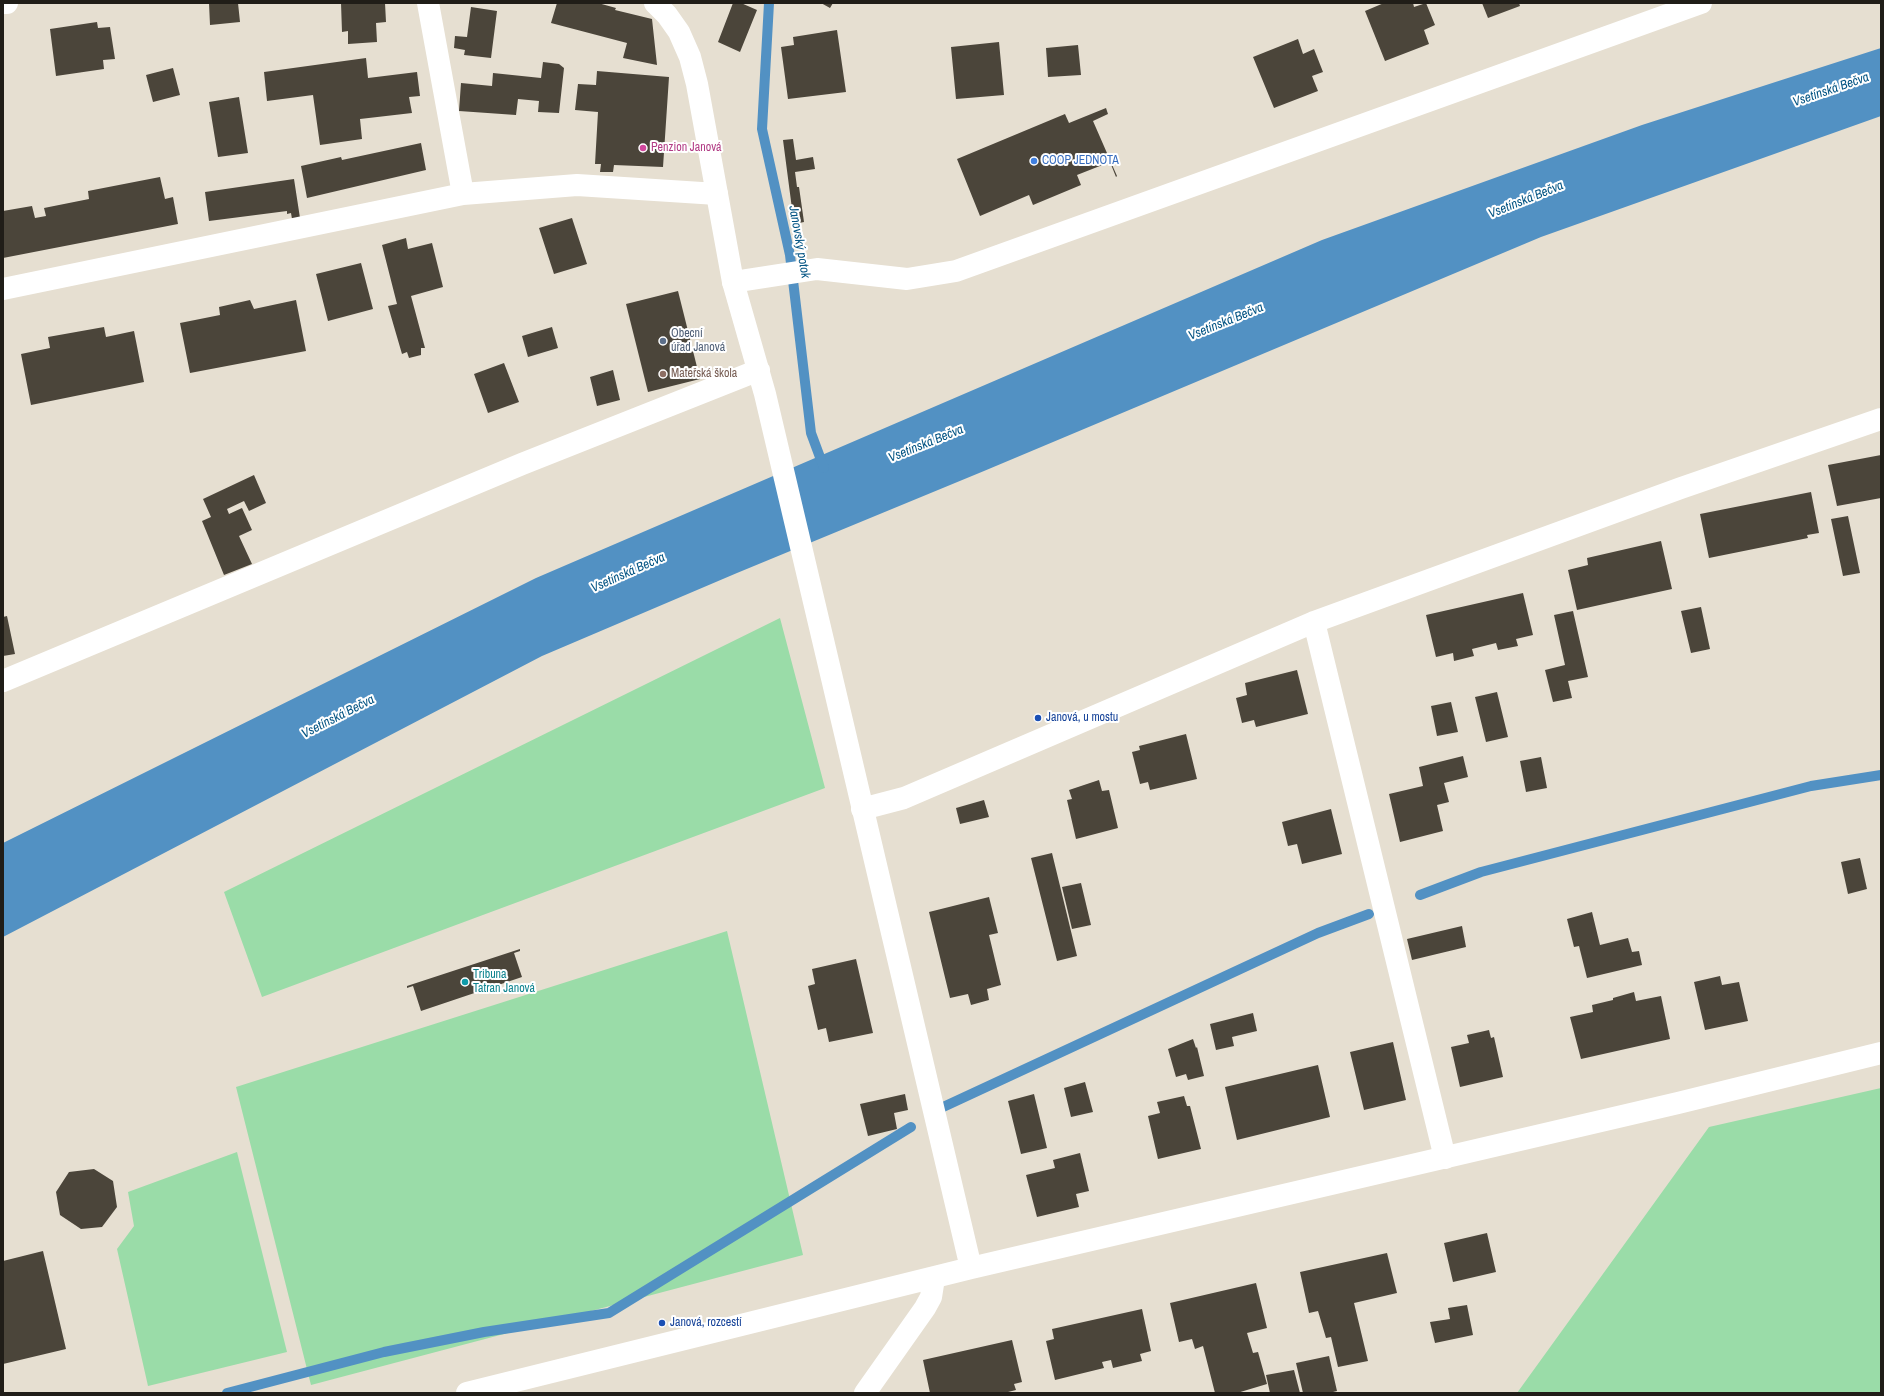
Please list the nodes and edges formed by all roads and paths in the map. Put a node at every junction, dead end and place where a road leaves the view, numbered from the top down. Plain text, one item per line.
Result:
1 (3, 3) edge
2 (7, 3) edge
3 (428, 3) edge
4 (655, 3) edge
5 (1701, 3) edge
6 (464, 194) junction
7 (717, 194) junction
8 (733, 282) junction
9 (3, 290) edge
10 (758, 370) junction
11 (1881, 418) edge
12 (1314, 622) junction
13 (3, 681) edge
14 (862, 809) junction
15 (1881, 1053) edge
16 (1446, 1158) junction
17 (972, 1268) junction
18 (934, 1278) junction
19 (467, 1393) edge
20 (865, 1393) edge

1 - 2 street
3 - 6 street
4 - 7 street
5 - 8 street
6 - 7 street
6 - 9 street
7 - 8 street
8 - 10 street
10 - 13 street
10 - 14 street
11 - 12 street
12 - 14 street
12 - 16 street
14 - 17 street
15 - 16 street
16 - 17 street
17 - 18 street
18 - 19 street
18 - 20 street

